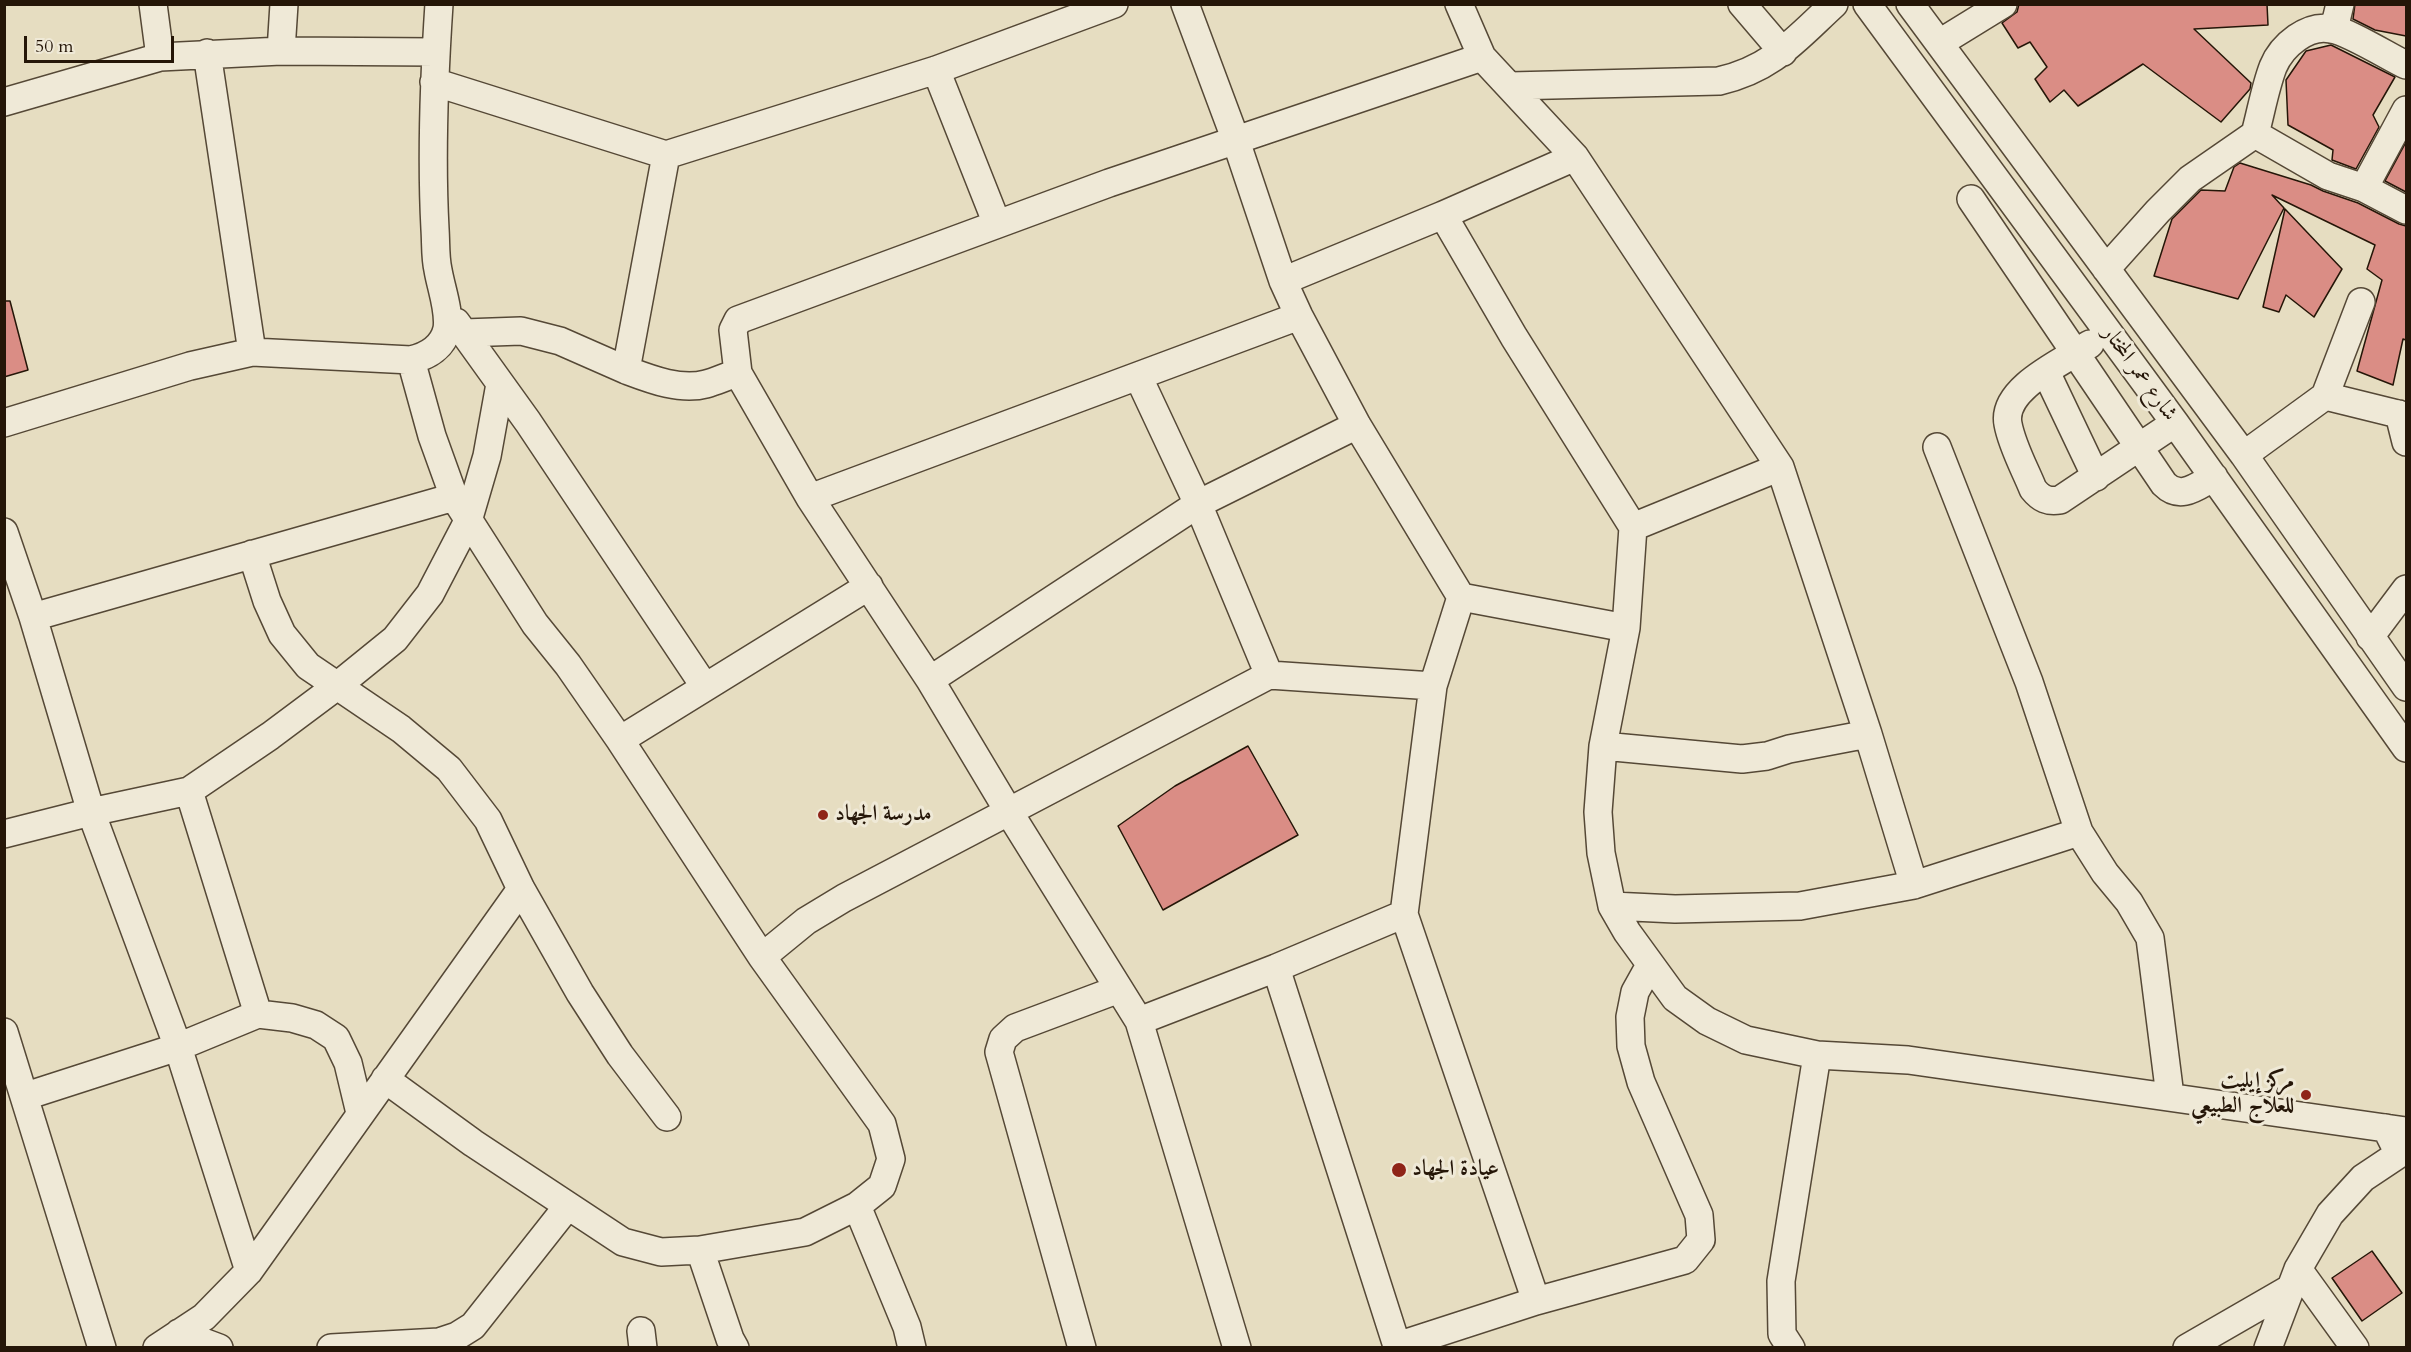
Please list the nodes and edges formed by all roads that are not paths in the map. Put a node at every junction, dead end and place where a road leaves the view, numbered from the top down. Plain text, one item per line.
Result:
1 (153, 4) edge
2 (284, 4) edge
3 (439, 4) edge
4 (1114, 4) edge
5 (1185, 4) edge
6 (1459, 4) edge
7 (1742, 4) edge
8 (1834, 4) edge
9 (1867, 4) edge
10 (1910, 4) edge
11 (1929, 4) edge
12 (2003, 4) edge
13 (2337, 17) edge
14 (1945, 40) junction
15 (281, 51) junction
16 (436, 52) junction
17 (1783, 52) junction
18 (207, 53) junction
19 (160, 57) junction
20 (1482, 57) junction
21 (1911, 64) junction
22 (2406, 65) edge
23 (936, 70) junction
24 (434, 82) junction
25 (1510, 86) junction
26 (4, 102) edge
27 (2406, 110) edge
28 (2256, 134) junction
29 (1235, 138) junction
30 (666, 155) junction
31 (1575, 157) junction
32 (2364, 188) junction
33 (1971, 199) dead end
34 (2406, 210) edge
35 (1443, 215) junction
36 (997, 224) junction
37 (2055, 259) junction
38 (2110, 264) junction
39 (2027, 279) junction
40 (1283, 281) junction
41 (2361, 302) dead end
42 (445, 306) junction
43 (1299, 316) junction
44 (2108, 331) junction
45 (464, 333) junction
46 (252, 352) junction
47 (2076, 354) junction
48 (411, 360) junction
49 (626, 370) junction
50 (2046, 372) junction
51 (738, 373) junction
52 (1138, 376) junction
53 (500, 384) junction
54 (2325, 396) junction
55 (2403, 415) edge
56 (4, 423) edge
57 (2175, 423) junction
58 (1357, 425) junction
59 (2406, 442) edge
60 (1937, 447) dead end
61 (2139, 448) junction
62 (2244, 455) junction
63 (1780, 467) junction
64 (2096, 477) junction
65 (2214, 477) junction
66 (454, 497) junction
67 (810, 498) junction
68 (1198, 504) junction
69 (468, 521) junction
70 (1634, 527) junction
71 (4, 532) edge
72 (252, 554) junction
73 (869, 586) junction
74 (1461, 597) junction
75 (2403, 602) edge
76 (33, 616) junction
77 (1626, 628) junction
78 (2370, 637) junction
79 (1269, 675) junction
80 (930, 680) junction
81 (337, 686) junction
82 (1433, 686) junction
83 (705, 687) junction
84 (2406, 687) edge
85 (1868, 734) junction
86 (620, 740) junction
87 (1603, 746) junction
88 (2406, 748) edge
89 (189, 791) junction
90 (91, 812) junction
91 (1009, 812) junction
92 (2079, 832) junction
93 (4, 834) edge
94 (1914, 885) junction
95 (521, 889) junction
96 (1612, 906) junction
97 (1404, 914) junction
98 (762, 957) junction
99 (1650, 965) junction
100 (1276, 968) junction
101 (1119, 989) junction
102 (258, 1014) junction
103 (1139, 1021) junction
104 (4, 1032) edge
105 (178, 1047) junction
106 (1817, 1055) junction
107 (385, 1079) junction
108 (26, 1096) junction
109 (2170, 1096) junction
110 (360, 1113) junction
111 (667, 1117) dead end
112 (2400, 1144) edge
113 (567, 1206) junction
114 (857, 1206) junction
115 (700, 1250) junction
116 (249, 1271) junction
117 (2295, 1279) junction
118 (1536, 1301) junction
119 (476, 1336) edge
120 (168, 1340) edge
121 (102, 1347) edge
122 (219, 1347) edge
123 (331, 1347) edge
124 (735, 1347) edge
125 (912, 1347) edge
126 (1082, 1347) edge
127 (1237, 1347) edge
128 (1395, 1347) edge
129 (1791, 1347) edge
130 (2187, 1347) edge
131 (2268, 1347) edge
132 (2355, 1347) edge

1 - 19 street
2 - 15 street
3 - 16 street
4 - 23 street
5 - 29 street
6 - 20 street
7 - 17 street
8 - 17 street
9 - 21 street, شارع عمر المختار
10 - 14 street
11 - 14 street
12 - 14 street
13 - 22 street
13 - 28 street
14 - 21 street
14 - 38 street, شارع عمر المختار
15 - 16 street
15 - 18 street
16 - 24 street
17 - 25 street
18 - 19 street
18 - 46 street
19 - 26 street
20 - 25 street
20 - 29 street
21 - 37 street, شارع عمر المختار
23 - 30 street
23 - 36 street
24 - 30 street
24 - 42 street
25 - 31 street
27 - 32 street
28 - 32 street
28 - 38 street
29 - 36 street
29 - 40 street
30 - 49 street
31 - 35 street
31 - 63 street
32 - 34 street
33 - 39 street
35 - 40 street
35 - 70 street
36 - 51 street
37 - 39 street
37 - 44 street, شارع عمر المختار
38 - 62 street, شارع عمر المختار
39 - 47 street
40 - 43 street
41 - 54 street
42 - 45 street
42 - 48 street
43 - 52 street
43 - 58 street
44 - 47 street
44 - 57 street, شارع عمر المختار
45 - 49 street
45 - 53 street
46 - 48 street
46 - 56 street
47 - 50 street
47 - 61 street
48 - 66 street
49 - 51 street
50 - 64 street
50 - 64 street
51 - 67 street
52 - 67 street
52 - 68 street
53 - 69 street
53 - 83 street
54 - 55 street
54 - 62 street
55 - 59 street
57 - 61 street
57 - 65 street, شارع عمر المختار
58 - 68 street
58 - 74 street
60 - 92 street
61 - 64 street
61 - 65 street
62 - 78 street, شارع عمر المختار
63 - 70 street
63 - 85 street
65 - 88 street, شارع عمر المختار
66 - 69 street
66 - 72 street
67 - 73 street
68 - 79 street
68 - 80 street
69 - 81 street
69 - 86 street
70 - 77 street
71 - 76 street
72 - 76 street
72 - 81 street
73 - 80 street
73 - 83 street
74 - 77 street
74 - 82 street
75 - 78 street
76 - 90 street
77 - 87 street
78 - 84 street, شارع عمر المختار
79 - 82 street
79 - 91 street
80 - 91 street
81 - 89 street
81 - 95 street
82 - 97 street
83 - 86 street
85 - 87 street
85 - 94 street
86 - 98 street
87 - 96 street
89 - 90 street
89 - 102 street
90 - 93 street
90 - 105 street
91 - 98 street
91 - 101 street
92 - 94 street
92 - 109 street
94 - 96 street
95 - 107 street
95 - 111 street
96 - 99 street
97 - 100 street
97 - 118 street
98 - 114 street
99 - 106 street
99 - 118 street
100 - 103 street
100 - 128 street
101 - 103 street
101 - 126 street
102 - 105 street
102 - 110 street
103 - 127 street
104 - 108 street
105 - 108 street
105 - 116 street
106 - 109 street
106 - 129 street
107 - 110 street
107 - 113 street
108 - 121 street
109 - 112 street
110 - 116 street
112 - 117 street
113 - 115 street
113 - 119 street
114 - 115 street
114 - 125 street
115 - 124 street
116 - 120 street
117 - 130 street
117 - 131 street
117 - 132 street
118 - 128 street
119 - 123 street
120 - 122 street

